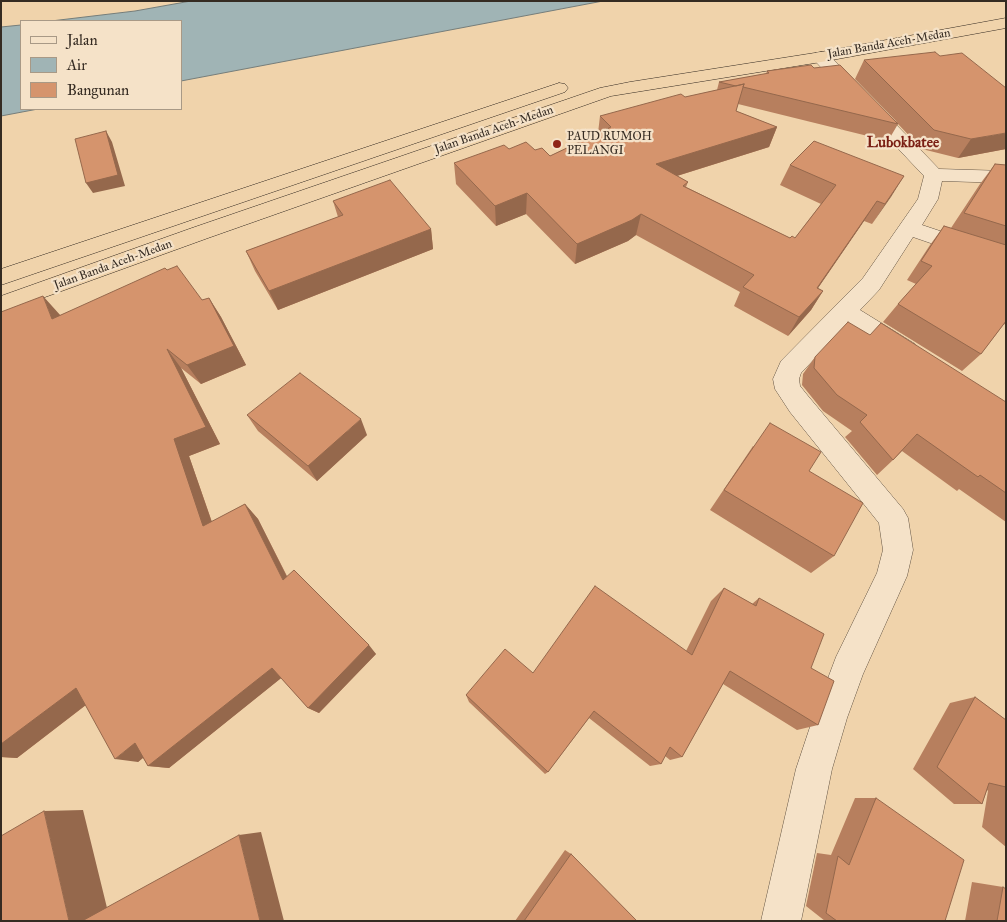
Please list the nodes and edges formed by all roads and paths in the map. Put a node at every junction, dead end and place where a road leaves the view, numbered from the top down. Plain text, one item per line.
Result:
1 (1006, 8) edge
2 (1006, 23) edge
3 (816, 46) junction
4 (934, 175) junction
5 (1006, 176) edge
6 (188, 214) junction
7 (909, 228) junction
8 (200, 233) junction
9 (1006, 261) edge
10 (1, 277) edge
11 (1, 306) edge
12 (844, 312) junction
13 (925, 364) edge
14 (781, 921) edge

1 - 3 highway, Jalan Banda Aceh-Medan
2 - 3 highway, Jalan Banda Aceh-Medan
3 - 4 street
3 - 6 highway, Jalan Banda Aceh-Medan
3 - 8 highway, Jalan Banda Aceh-Medan
4 - 5 street
4 - 7 street
6 - 8 highway
6 - 10 highway, Jalan Banda Aceh-Medan
7 - 9 street
7 - 12 street
8 - 11 highway, Jalan Banda Aceh-Medan
12 - 13 street
12 - 14 street

